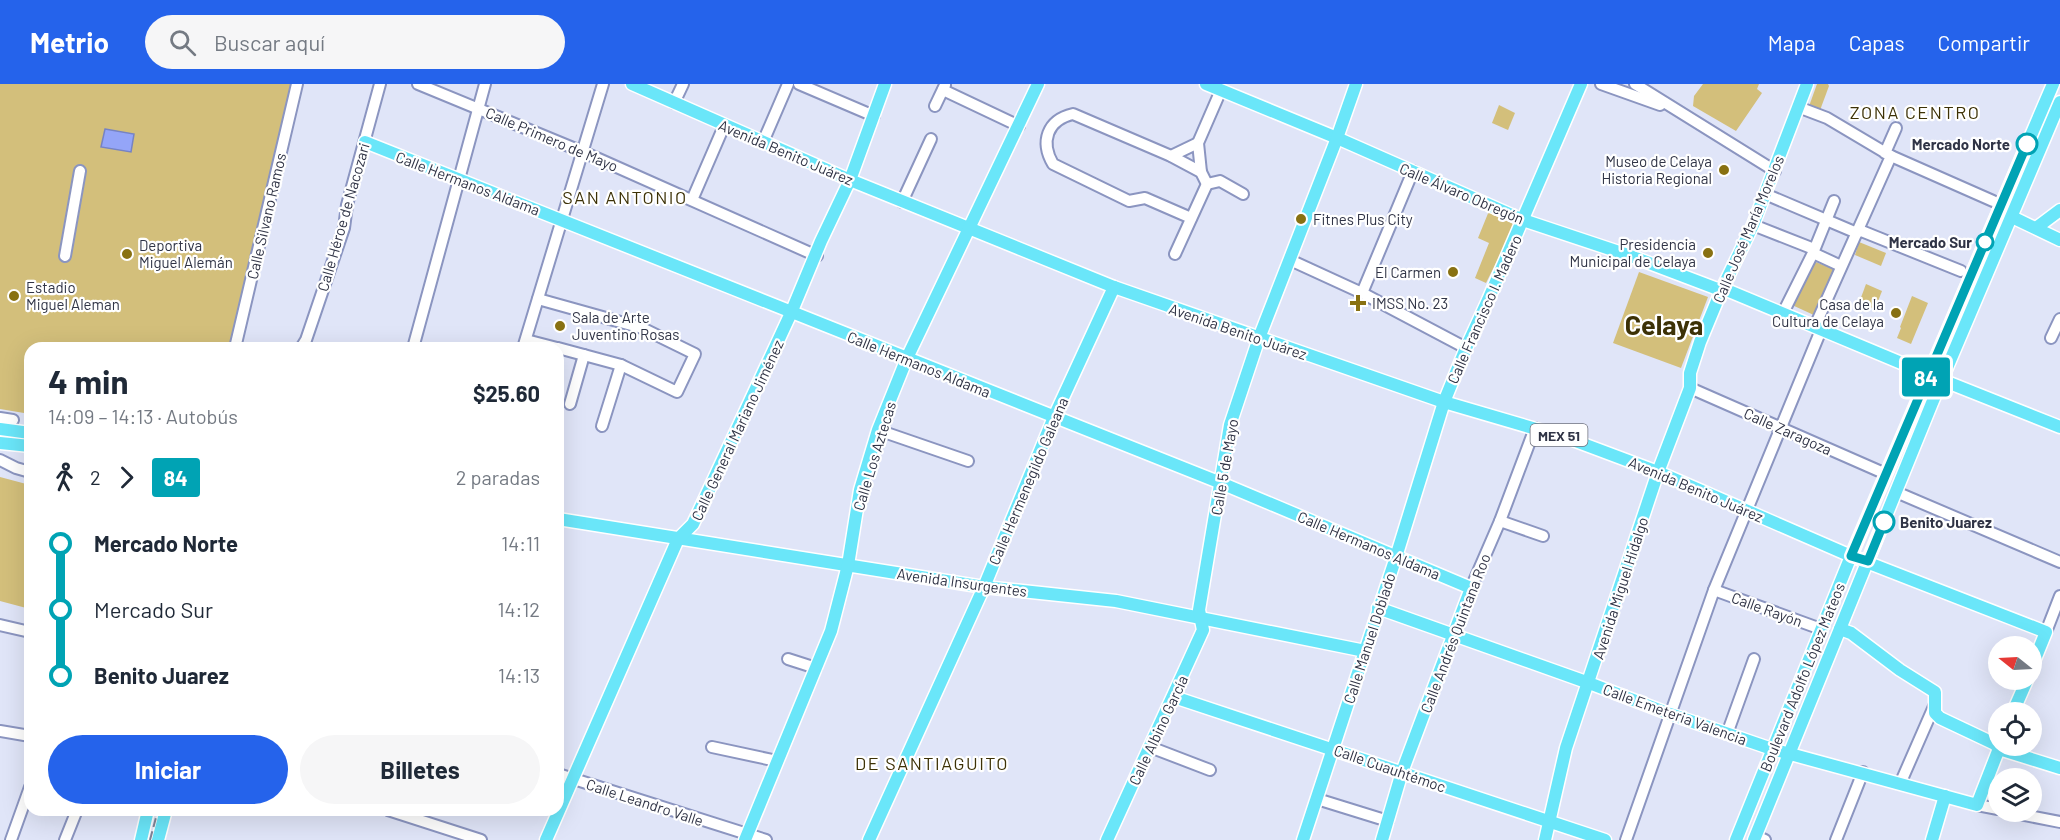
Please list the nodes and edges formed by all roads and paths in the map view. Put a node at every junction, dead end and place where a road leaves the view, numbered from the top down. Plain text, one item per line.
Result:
1 (297, 84) edge
2 (380, 84) edge
3 (418, 84) edge
4 (485, 84) edge
5 (603, 84) edge
6 (632, 84) edge
7 (683, 84) edge
8 (788, 84) edge
9 (799, 84) edge
10 (885, 84) edge
11 (1038, 84) edge
12 (1206, 84) edge
13 (1356, 84) edge
14 (1581, 84) edge
15 (1601, 84) edge
16 (1635, 84) edge
17 (1807, 84) edge
18 (2053, 84) edge
19 (944, 87) edge
20 (1221, 90) junction
21 (2060, 102) edge
22 (674, 103) junction
23 (935, 106) dead end
24 (1798, 107) junction
25 (479, 108) junction
26 (1676, 111) junction
27 (874, 116) junction
28 (724, 126) junction
29 (1018, 126) junction
30 (1896, 128) dead end
31 (1337, 138) junction
32 (931, 140) dead end
33 (365, 142) junction
34 (763, 142) junction
35 (1198, 143) junction
36 (583, 152) junction
37 (1888, 154) junction
38 (1171, 156) junction
39 (80, 171) dead end
40 (1413, 171) junction
41 (1774, 171) junction
42 (1202, 172) junction
43 (460, 180) junction
44 (850, 180) junction
45 (1207, 184) junction
46 (1243, 194) dead end
47 (1764, 194) junction
48 (692, 200) junction
49 (1834, 201) dead end
50 (1993, 201) dead end
51 (902, 202) junction
52 (2060, 210) edge
53 (2012, 217) junction
54 (1191, 218) junction
55 (1827, 219) junction
56 (563, 220) junction
57 (1523, 220) junction
58 (1753, 225) junction
59 (2036, 228) junction
60 (970, 230) junction
61 (1858, 232) junction
62 (2060, 240) edge
63 (1814, 251) junction
64 (1175, 254) dead end
65 (65, 256) dead end
66 (817, 256) junction
67 (1290, 260) junction
68 (1841, 266) junction
69 (1961, 271) dead end
70 (1114, 287) junction
71 (1722, 289) junction
72 (1362, 293) junction
73 (538, 299) junction
74 (1783, 313) junction
75 (791, 314) junction
76 (2060, 319) edge
77 (1818, 328) junction
78 (1259, 338) junction
79 (2051, 338) dead end
80 (236, 342) edge
81 (305, 342) edge
82 (415, 342) edge
83 (526, 342) edge
84 (1466, 348) junction
85 (564, 350) edge
86 (584, 355) junction
87 (906, 358) junction
88 (621, 365) junction
89 (1690, 373) joint
90 (1927, 374) junction
91 (1942, 381) junction
92 (1690, 388) junction
93 (1444, 402) junction
94 (570, 404) dead end
95 (1054, 417) junction
96 (0, 418) edge
97 (5, 426) edge
98 (602, 426) dead end
99 (1780, 427) junction
100 (2060, 427) edge
101 (1535, 428) junction
102 (878, 430) junction
103 (24, 431) edge
104 (0, 443) edge
105 (24, 445) edge
106 (0, 460) edge
107 (968, 461) dead end
108 (24, 470) edge
109 (1658, 472) junction
110 (1886, 474) junction
111 (1221, 483) junction
112 (1896, 492) junction
113 (1747, 510) junction
114 (564, 520) edge
115 (1500, 521) junction
116 (1543, 536) dead end
117 (678, 538) junction
118 (1396, 556) junction
119 (1851, 556) junction
120 (1868, 561) junction
121 (2060, 562) edge
122 (848, 565) junction
123 (984, 587) junction
124 (1471, 588) junction
125 (1714, 590) junction
126 (2060, 596) edge
127 (1378, 608) junction
128 (1202, 619) junction
129 (0, 625) edge
130 (1821, 629) junction
131 (1840, 629) junction
132 (24, 631) edge
133 (2046, 632) junction
134 (1453, 634) junction
135 (2042, 642) edge
136 (1365, 651) junction
137 (788, 659) dead end
138 (1754, 659) dead end
139 (816, 668) junction
140 (1589, 683) junction
141 (1174, 697) junction
142 (1936, 701) junction
143 (1670, 714) junction
144 (0, 731) edge
145 (1727, 734) junction
146 (24, 735) edge
147 (1988, 741) edge
148 (712, 747) dead end
149 (1150, 747) junction
150 (1333, 749) junction
151 (1772, 749) junction
152 (1788, 754) junction
153 (1996, 756) edge
154 (2025, 756) edge
155 (777, 761) junction
156 (2060, 768) edge
157 (1210, 770) dead end
158 (1402, 772) junction
159 (1863, 772) junction
160 (564, 776) edge
161 (572, 779) junction
162 (1900, 784) junction
163 (1945, 796) junction
164 (564, 798) edge
165 (1317, 799) junction
166 (24, 804) edge
167 (1977, 805) junction
168 (1988, 807) edge
169 (75, 816) edge
170 (147, 816) edge
171 (164, 816) edge
172 (407, 816) edge
173 (556, 816) edge
174 (2042, 818) edge
175 (1388, 821) junction
176 (1549, 821) junction
177 (2060, 822) edge
178 (746, 837) edge
179 (1758, 839) edge
180 (11, 840) edge
181 (65, 840) edge
182 (141, 840) edge
183 (158, 840) edge
184 (481, 840) edge
185 (546, 840) edge
186 (766, 840) edge
187 (869, 840) edge
188 (1107, 840) edge
189 (1303, 840) edge
190 (1382, 840) edge
191 (1545, 840) edge
192 (1605, 840) edge
193 (1626, 840) edge
194 (1736, 840) edge
195 (1836, 840) edge
196 (1932, 840) edge

1 - 80 street, Calle Silvano Ramos
2 - 33 street, Calle Héroe de Nacozari
3 - 25 street, Calle Primero de Mayo
4 - 25 street
5 - 36 street
6 - 22 main road, Avenida Benito Juárez
7 - 22 street
8 - 34 street
9 - 27 street
10 - 27 main road, Calle General Mariano Jiménez
11 - 29 main road, Calle Los Aztecas
12 - 20 main road, Calle Álvaro Obregón
13 - 31 main road, Calle 5 de Mayo
14 - 57 main road, Calle Francisco I. Madero
15 - 26 street
16 - 26 street
17 - 24 main road, Calle José María Morelos
18 - 90 main road, Boulevard Adolfo López Mateos
19 - 23 street
19 - 29 street
20 - 31 main road, Calle Álvaro Obregón
20 - 35 street
21 - 53 main road, Boulevard Adolfo López Mateos
22 - 28 main road, Avenida Benito Juárez
24 - 37 street
24 - 41 main road, Calle José María Morelos
25 - 36 street, Calle Primero de Mayo
25 - 43 street
26 - 41 street
27 - 44 main road, Calle General Mariano Jiménez
28 - 34 main road, Avenida Benito Juárez
28 - 48 street
29 - 60 main road, Calle Los Aztecas
30 - 37 street
31 - 40 main road, Calle Álvaro Obregón
31 - 67 main road, Calle 5 de Mayo
32 - 51 street
33 - 43 main road, Calle Hermanos Aldama
33 - 81 street, Calle Héroe de Nacozari
34 - 44 main road, Avenida Benito Juárez
35 - 38 street
35 - 42 street
36 - 48 street, Calle Primero de Mayo
36 - 56 street
37 - 50 street
37 - 61 street
38 - 42 street
38 - 54 street
39 - 65 street
40 - 57 main road, Calle Álvaro Obregón
40 - 72 street
41 - 47 main road, Calle José María Morelos
42 - 45 street
43 - 56 main road, Calle Hermanos Aldama
43 - 82 street
44 - 51 main road, Avenida Benito Juárez
44 - 66 main road, Calle General Mariano Jiménez
45 - 46 street
45 - 54 street
47 - 55 street
47 - 58 main road, Calle José María Morelos
48 - 66 street, Calle Primero de Mayo
49 - 55 street
51 - 60 main road, Avenida Benito Juárez
52 - 59 main road
53 - 59 main road
53 - 91 main road, Boulevard Adolfo López Mateos
54 - 64 street
55 - 61 street
55 - 63 street
56 - 73 street
56 - 75 main road, Calle Hermanos Aldama
57 - 71 main road, Calle Álvaro Obregón
57 - 84 main road, Calle Francisco I. Madero
58 - 63 street
58 - 71 main road, Calle José María Morelos
59 - 62 main road
60 - 70 main road, Avenida Benito Juárez
60 - 87 main road, Calle Los Aztecas
61 - 68 street
61 - 69 street
63 - 68 street
63 - 74 street
66 - 75 main road, Calle General Mariano Jiménez
67 - 72 street
67 - 78 main road, Calle 5 de Mayo
68 - 77 street
70 - 78 main road, Avenida Benito Juárez
70 - 95 main road, Calle Hermenegildo Galeana
71 - 74 main road, Calle Álvaro Obregón
71 - 89 main road, Calle José María Morelos
72 - 84 street
73 - 83 street
73 - 88 street
74 - 77 main road, Calle Álvaro Obregón
75 - 87 main road, Calle Hermanos Aldama
75 - 117 main road, Calle General Mariano Jiménez
76 - 79 street
77 - 90 main road, Calle Álvaro Obregón
77 - 99 street
78 - 93 main road, Avenida Benito Juárez / MEX 51
78 - 111 main road, Calle 5 de Mayo
84 - 93 main road, Calle Francisco I. Madero
85 - 86 street
86 - 88 street
86 - 94 street
87 - 95 main road, Calle Hermanos Aldama
87 - 102 main road, Calle Los Aztecas
88 - 98 street
89 - 92 main road, Avenida Miguel Hidalgo
90 - 91 main road, Calle Álvaro Obregón
90 - 110 main road, Boulevard Adolfo López Mateos
91 - 100 main road, Calle Álvaro Obregón
91 - 112 main road, Boulevard Adolfo López Mateos
92 - 99 street, Calle Zaragoza
92 - 109 main road, Avenida Miguel Hidalgo
93 - 101 main road, Avenida Benito Juárez / MEX 51
93 - 118 main road, Calle Manuel Doblado
95 - 111 main road, Calle Hermanos Aldama
95 - 123 main road, Calle Hermenegildo Galeana
96 - 97 street
97 - 103 main road
99 - 110 street, Calle Zaragoza
99 - 113 street
101 - 109 main road, Avenida Benito Juárez / MEX 51
101 - 115 street, Calle Andrés Quintana Roo
102 - 107 street
102 - 122 main road, Calle Los Aztecas
104 - 105 main road
106 - 108 street
109 - 113 main road, Avenida Benito Juárez / MEX 51
109 - 140 main road, Avenida Miguel Hidalgo
110 - 119 main road, Boulevard Adolfo López Mateos
111 - 118 main road, Calle Hermanos Aldama
111 - 128 main road, Calle 5 de Mayo
112 - 120 main road, Boulevard Adolfo López Mateos
112 - 121 street
113 - 119 main road, Avenida Benito Juárez / MEX 51
113 - 125 street
114 - 117 main road, Avenida Insurgentes
115 - 116 street
115 - 124 street, Calle Andrés Quintana Roo
117 - 122 main road, Avenida Insurgentes
117 - 161 main road, Calle General Mariano Jiménez
118 - 124 main road, Calle Hermanos Aldama
118 - 127 main road, Calle Manuel Doblado
119 - 120 main road, MEX 51
119 - 130 main road, Boulevard Adolfo López Mateos
120 - 131 main road, Boulevard Adolfo López Mateos
120 - 133 main road, MEX 51
122 - 123 main road, Avenida Insurgentes
122 - 139 main road, Calle Los Aztecas
123 - 128 main road, Avenida Insurgentes
123 - 187 main road, Calle Hermenegildo Galeana
124 - 134 main road, Calle Andrés Quintana Roo
125 - 130 street, Calle Rayón
125 - 143 street
126 - 133 street
127 - 134 main road, Calle Emeteria Valencia
127 - 136 main road, Calle Manuel Doblado
128 - 136 main road, Avenida Insurgentes
128 - 141 main road, Calle Albino García
129 - 132 street
130 - 151 main road, Boulevard Adolfo López Mateos
131 - 142 main road
131 - 152 main road, Boulevard Adolfo López Mateos
133 - 135 main road
134 - 140 main road, Calle Emeteria Valencia
134 - 158 main road, Calle Andrés Quintana Roo
136 - 150 main road, Calle Manuel Doblado
137 - 139 street
138 - 145 street
139 - 155 main road, Calle Los Aztecas
140 - 143 main road, Calle Emeteria Valencia
140 - 176 main road, Avenida Miguel Hidalgo
141 - 149 main road, Calle Albino García
141 - 150 main road, Calle Cuauhtémoc
142 - 147 main road
142 - 162 street
143 - 145 main road, Calle Emeteria Valencia
143 - 193 street
144 - 146 street
145 - 151 main road, Calle Emeteria Valencia
148 - 155 street
149 - 157 street
149 - 188 main road, Calle Albino García
150 - 158 main road, Calle Cuauhtémoc
150 - 165 main road, Calle Manuel Doblado
151 - 152 main road, Calle Emeteria Valencia
151 - 194 main road, Boulevard Adolfo López Mateos
152 - 159 main road, Calle Emeteria Valencia
152 - 179 main road, Boulevard Adolfo López Mateos
153 - 167 main road
154 - 156 main road
155 - 178 main road, Calle Los Aztecas
158 - 175 main road, Calle Andrés Quintana Roo
158 - 176 main road, Calle Cuauhtémoc
159 - 162 main road, Calle Emeteria Valencia
159 - 195 street
160 - 161 street, Calle Leandro Valle
161 - 164 main road, Calle General Mariano Jiménez
161 - 178 street, Calle Leandro Valle
162 - 163 main road, Calle Emeteria Valencia
163 - 167 main road, Calle Emeteria Valencia
163 - 196 main road
165 - 175 street
165 - 189 main road, Calle Manuel Doblado
166 - 180 street
167 - 168 street
169 - 181 street
170 - 182 main road
171 - 183 main road
172 - 184 street
173 - 185 main road, Calle General Mariano Jiménez
174 - 177 street
175 - 190 main road, Calle Andrés Quintana Roo
176 - 191 main road, Avenida Miguel Hidalgo
176 - 192 main road, Calle Cuauhtémoc
178 - 186 street, Calle Leandro Valle

